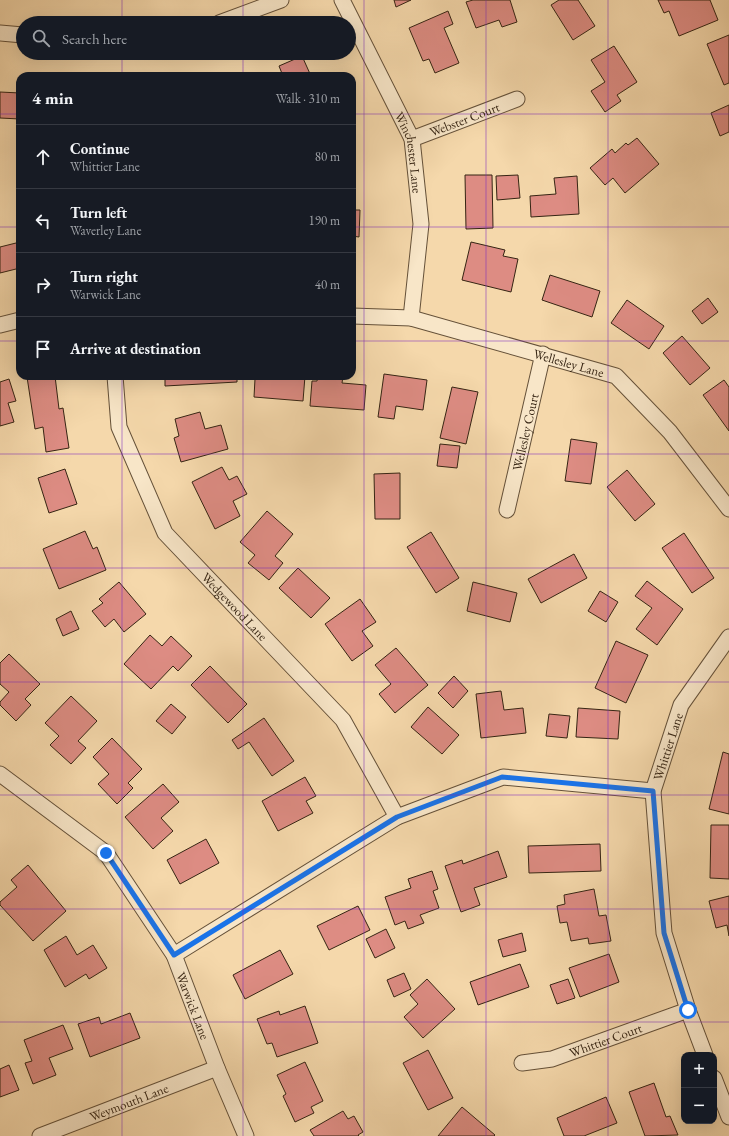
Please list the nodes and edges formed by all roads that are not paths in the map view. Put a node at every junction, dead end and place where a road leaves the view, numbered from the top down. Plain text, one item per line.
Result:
1 (281, 0) edge
2 (342, 0) edge
3 (238, 16) edge
4 (350, 16) edge
5 (356, 28) edge
6 (0, 33) edge
7 (16, 34) edge
8 (517, 99) dead end
9 (412, 139) junction
10 (356, 316) edge
11 (411, 318) junction
12 (16, 321) edge
13 (0, 325) edge
14 (543, 354) junction
15 (115, 380) edge
16 (729, 509) edge
17 (507, 510) dead end
18 (729, 637) edge
19 (0, 774) edge
20 (653, 791) junction
21 (397, 817) junction
22 (174, 955) junction
23 (688, 1010) junction
24 (704, 1052) edge
25 (522, 1063) dead end
26 (217, 1068) junction
27 (717, 1086) edge
28 (729, 1117) edge
29 (40, 1136) edge
30 (246, 1136) edge

1 - 3 street
2 - 4 street, Winchester Lane
5 - 9 street, Winchester Lane
6 - 7 street
8 - 9 street, Webster Court
9 - 11 street, Winchester Lane
10 - 11 street, Wellesley Lane
11 - 14 street, Wellesley Lane
12 - 13 street
14 - 16 street, Wellesley Lane
14 - 17 street, Wellesley Court
15 - 21 street, Wedgewood Lane
18 - 20 street, Whittier Lane
19 - 22 street, Warwick Lane
20 - 21 street
20 - 23 street, Whittier Lane
21 - 22 street
22 - 26 street, Warwick Lane
23 - 24 street, Whittier Lane
23 - 25 street, Whittier Court
26 - 29 street, Weymouth Lane
26 - 30 street, Warwick Lane
27 - 28 street

